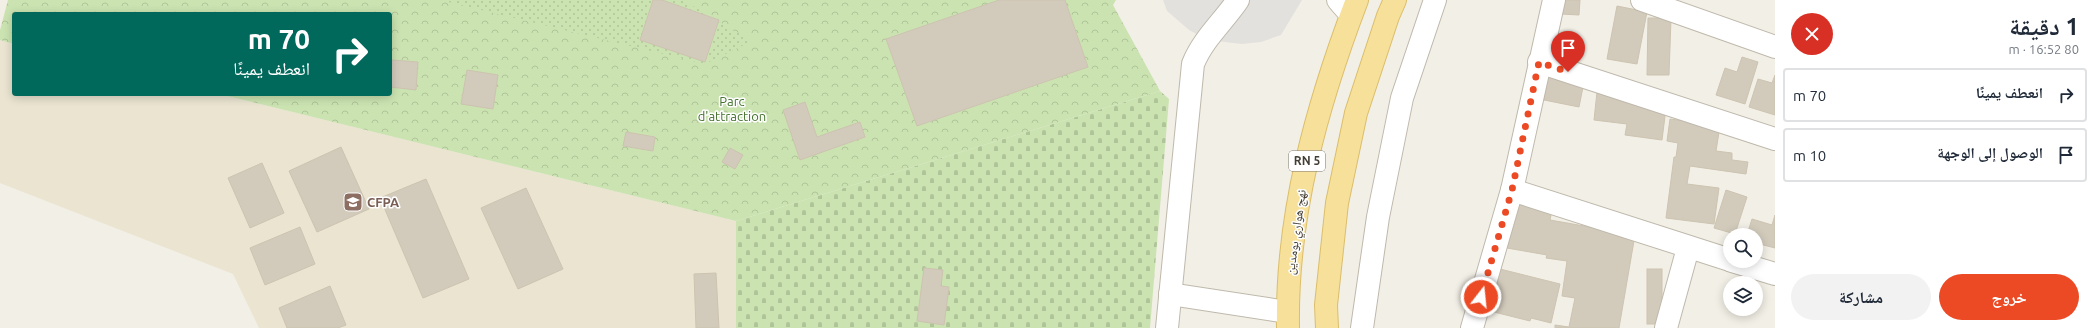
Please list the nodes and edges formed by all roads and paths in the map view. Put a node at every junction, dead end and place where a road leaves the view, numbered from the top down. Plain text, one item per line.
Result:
1 (1238, 0) edge
2 (1395, 0) edge
3 (1435, 0) edge
4 (1554, 0) edge
5 (1642, 0) edge
6 (1349, 5) edge
7 (1775, 47) edge
8 (1539, 62) junction
9 (1775, 139) edge
10 (1512, 190) junction
11 (1688, 248) junction
12 (1723, 259) edge
13 (1755, 268) edge
14 (1775, 274) edge
15 (1170, 294) junction
16 (1287, 320) edge
17 (1167, 328) edge
18 (1326, 328) edge
19 (1362, 328) edge
20 (1472, 328) edge
21 (1666, 328) edge

1 - 15 street
2 - 18 main road, RN 5
3 - 19 street
4 - 8 street
5 - 7 street
6 - 16 main road, نهج هواري بومدين / RN 5
8 - 9 street
8 - 10 street
10 - 11 street
10 - 20 street
11 - 12 street
11 - 21 street
13 - 14 street
15 - 16 street
15 - 17 street

